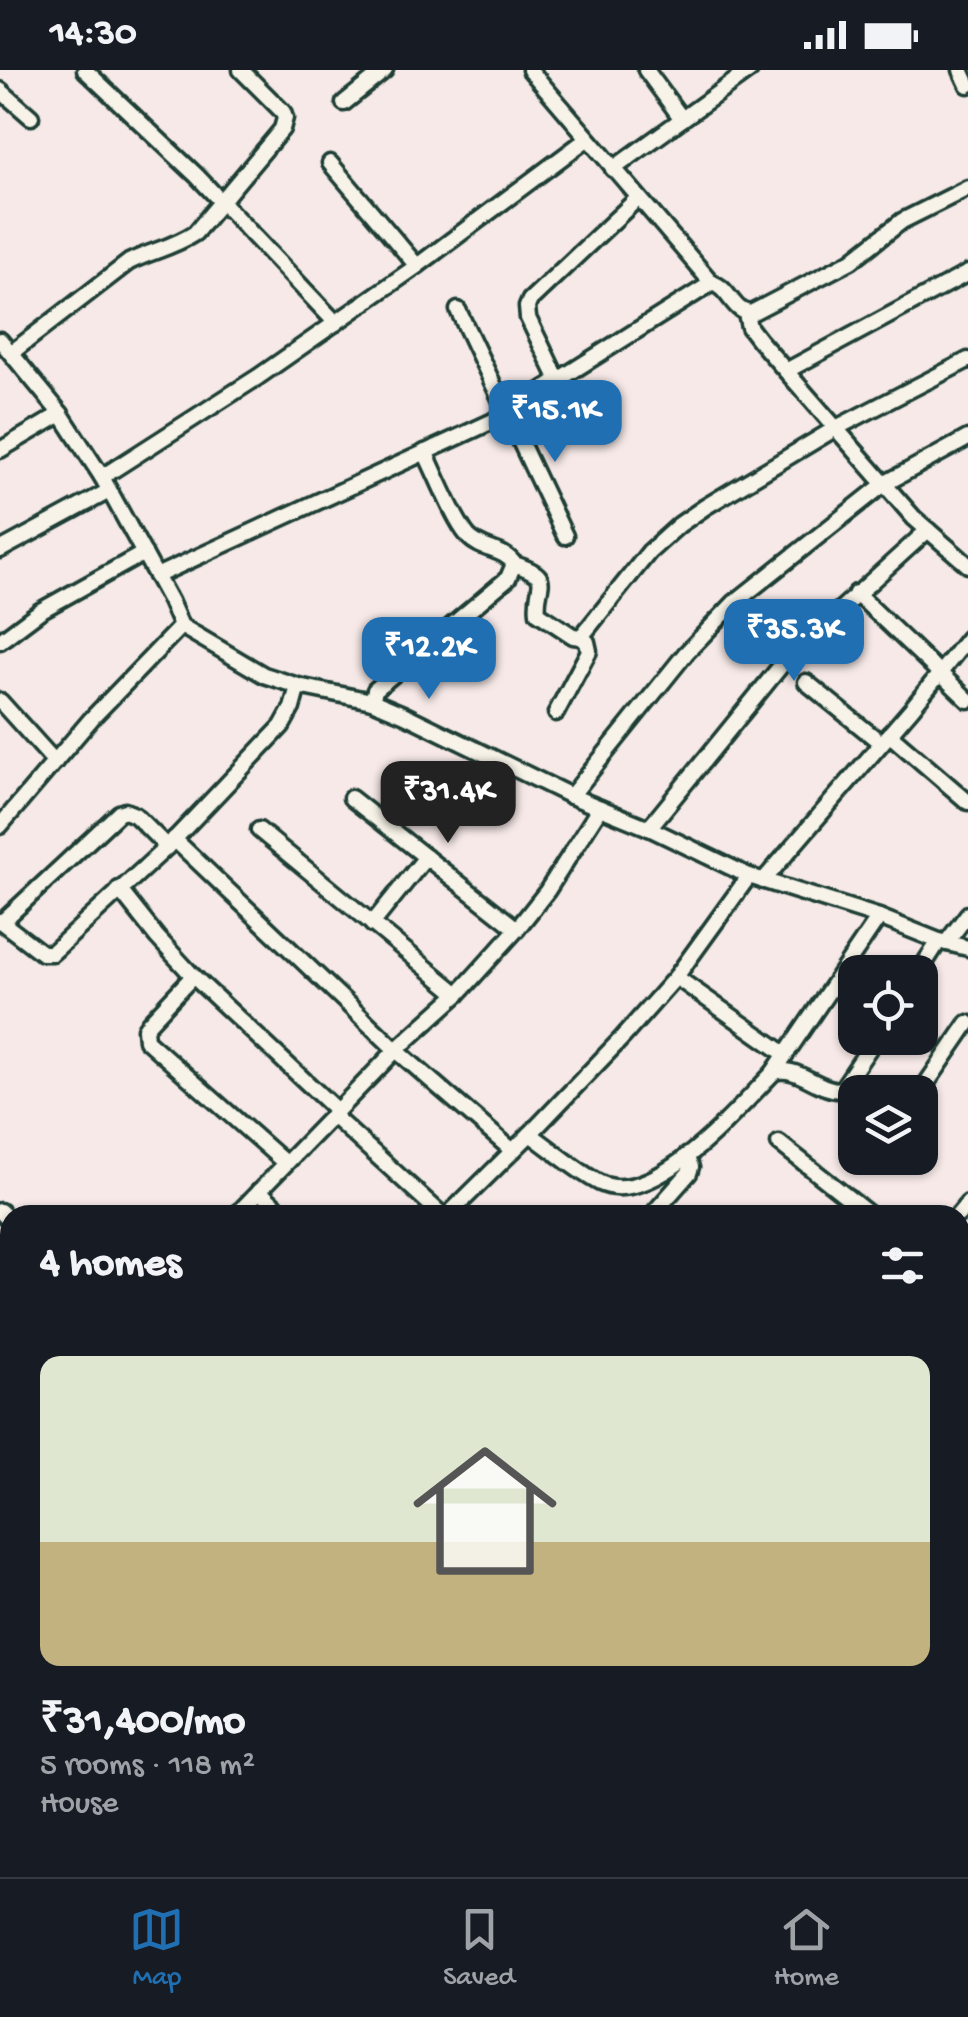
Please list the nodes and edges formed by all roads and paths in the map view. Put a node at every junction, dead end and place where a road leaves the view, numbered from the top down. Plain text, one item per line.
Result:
1 (84, 70) edge
2 (241, 70) edge
3 (385, 70) edge
4 (530, 70) edge
5 (646, 70) edge
6 (750, 70) edge
7 (961, 70) edge
8 (968, 86) edge
9 (0, 90) edge
10 (344, 103) dead end
11 (31, 118) dead end
12 (682, 119) junction
13 (587, 139) junction
14 (330, 162) dead end
15 (613, 169) junction
16 (968, 188) edge
17 (638, 198) junction
18 (222, 202) junction
19 (417, 266) junction
20 (968, 273) edge
21 (712, 283) junction
22 (458, 310) dead end
23 (746, 314) junction
24 (336, 323) junction
25 (0, 341) edge
26 (11, 353) junction
27 (968, 360) edge
28 (786, 371) junction
29 (558, 380) junction
30 (506, 412) junction
31 (61, 414) junction
32 (836, 428) junction
33 (968, 438) edge
34 (0, 450) edge
35 (425, 452) junction
36 (105, 484) junction
37 (884, 484) junction
38 (928, 530) junction
39 (565, 536) dead end
40 (0, 550) edge
41 (144, 553) junction
42 (514, 564) junction
43 (968, 566) edge
44 (156, 576) junction
45 (856, 594) junction
46 (181, 626) junction
47 (582, 637) junction
48 (968, 638) edge
49 (0, 641) edge
50 (940, 672) junction
51 (806, 682) dead end
52 (298, 686) junction
53 (968, 700) edge
54 (0, 701) edge
55 (372, 701) junction
56 (556, 713) dead end
57 (885, 738) junction
58 (55, 762) junction
59 (571, 796) junction
60 (351, 798) dead end
61 (968, 802) edge
62 (600, 808) junction
63 (0, 826) edge
64 (649, 828) junction
65 (258, 830) dead end
66 (170, 843) junction
67 (426, 857) junction
68 (756, 878) junction
69 (120, 889) junction
70 (968, 914) edge
71 (878, 918) junction
72 (1, 921) edge
73 (372, 924) junction
74 (517, 929) junction
75 (942, 942) junction
76 (968, 948) edge
77 (932, 955) edge
78 (193, 976) junction
79 (676, 977) junction
80 (458, 994) junction
81 (968, 1023) edge
82 (396, 1050) junction
83 (786, 1054) junction
84 (864, 1055) edge
85 (772, 1074) junction
86 (932, 1075) edge
87 (335, 1113) junction
88 (530, 1134) junction
89 (780, 1143) dead end
90 (513, 1151) junction
91 (686, 1156) junction
92 (286, 1163) junction
93 (258, 1191) junction
94 (245, 1205) edge
95 (274, 1205) edge
96 (434, 1205) edge
97 (456, 1205) edge
98 (661, 1205) edge
99 (858, 1205) edge

1 - 18 street
2 - 18 street
3 - 10 street
4 - 13 street
5 - 12 street
6 - 12 street
7 - 8 street
9 - 11 street
12 - 15 street
13 - 15 street
13 - 19 street
14 - 19 street
15 - 17 street
16 - 23 street
17 - 21 street
17 - 29 street
18 - 24 street
18 - 26 street
19 - 24 street
20 - 28 street
21 - 23 street
21 - 29 street
22 - 30 street
23 - 28 street
24 - 36 street
25 - 26 street
26 - 31 street
27 - 32 street
28 - 32 street
29 - 30 street
30 - 35 street
30 - 39 street
31 - 34 street
31 - 36 street
32 - 37 street
32 - 47 street
33 - 37 street
35 - 42 street
35 - 44 street
36 - 40 street
36 - 41 street
37 - 38 street
37 - 59 street
38 - 43 street
38 - 45 street
41 - 44 street
41 - 49 street
42 - 47 street
42 - 55 street
44 - 46 street
45 - 50 street
45 - 64 street
46 - 52 street
46 - 58 street
47 - 56 street
48 - 50 street
50 - 53 street
50 - 57 street
51 - 57 street
52 - 55 street
52 - 66 street
54 - 58 street
55 - 59 street
57 - 61 street
57 - 68 street
58 - 63 street
59 - 62 street
60 - 67 street
62 - 64 street
62 - 74 street
64 - 68 street
65 - 73 street
66 - 69 street
66 - 72 street
66 - 82 street
67 - 73 street
67 - 74 street
68 - 71 street
68 - 79 street
69 - 72 street
69 - 78 street
70 - 75 street
71 - 75 street
71 - 83 street
73 - 80 street
74 - 80 street
75 - 76 street
75 - 77 street
78 - 87 street
78 - 92 street
79 - 83 street
79 - 88 street
80 - 82 street
81 - 86 street
82 - 87 street
82 - 90 street
83 - 85 street
84 - 85 street
85 - 91 street
87 - 92 street
87 - 96 street
88 - 90 street
88 - 91 street
89 - 99 street
90 - 97 street
91 - 98 street
92 - 93 street
93 - 94 street
93 - 95 street

